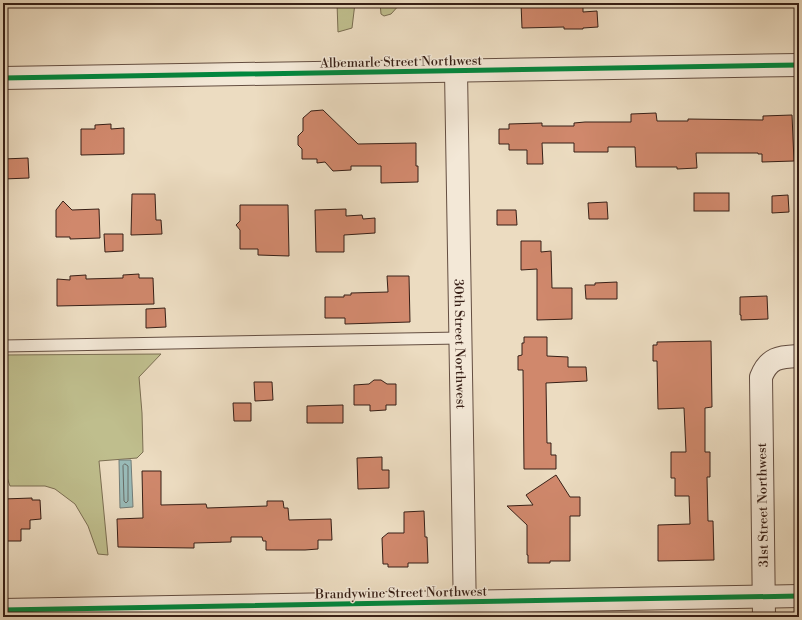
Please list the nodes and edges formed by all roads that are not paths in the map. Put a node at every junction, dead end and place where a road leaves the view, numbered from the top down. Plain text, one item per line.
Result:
1 (799, 65) edge
2 (456, 71) junction
3 (3, 78) edge
4 (460, 338) junction
5 (3, 346) edge
6 (799, 356) edge
7 (799, 596) edge
8 (764, 607) edge
9 (465, 609) edge
10 (3, 610) edge

1 - 2 street, Albemarle Street Northwest
2 - 3 street, Albemarle Street Northwest
2 - 4 street, 30th Street Northwest
4 - 5 lane
4 - 9 street, 30th Street Northwest
6 - 8 street, 31st Street Northwest
7 - 8 street, Brandywine Street Northwest
8 - 9 street, Brandywine Street Northwest
9 - 10 street, Brandywine Street Northwest

